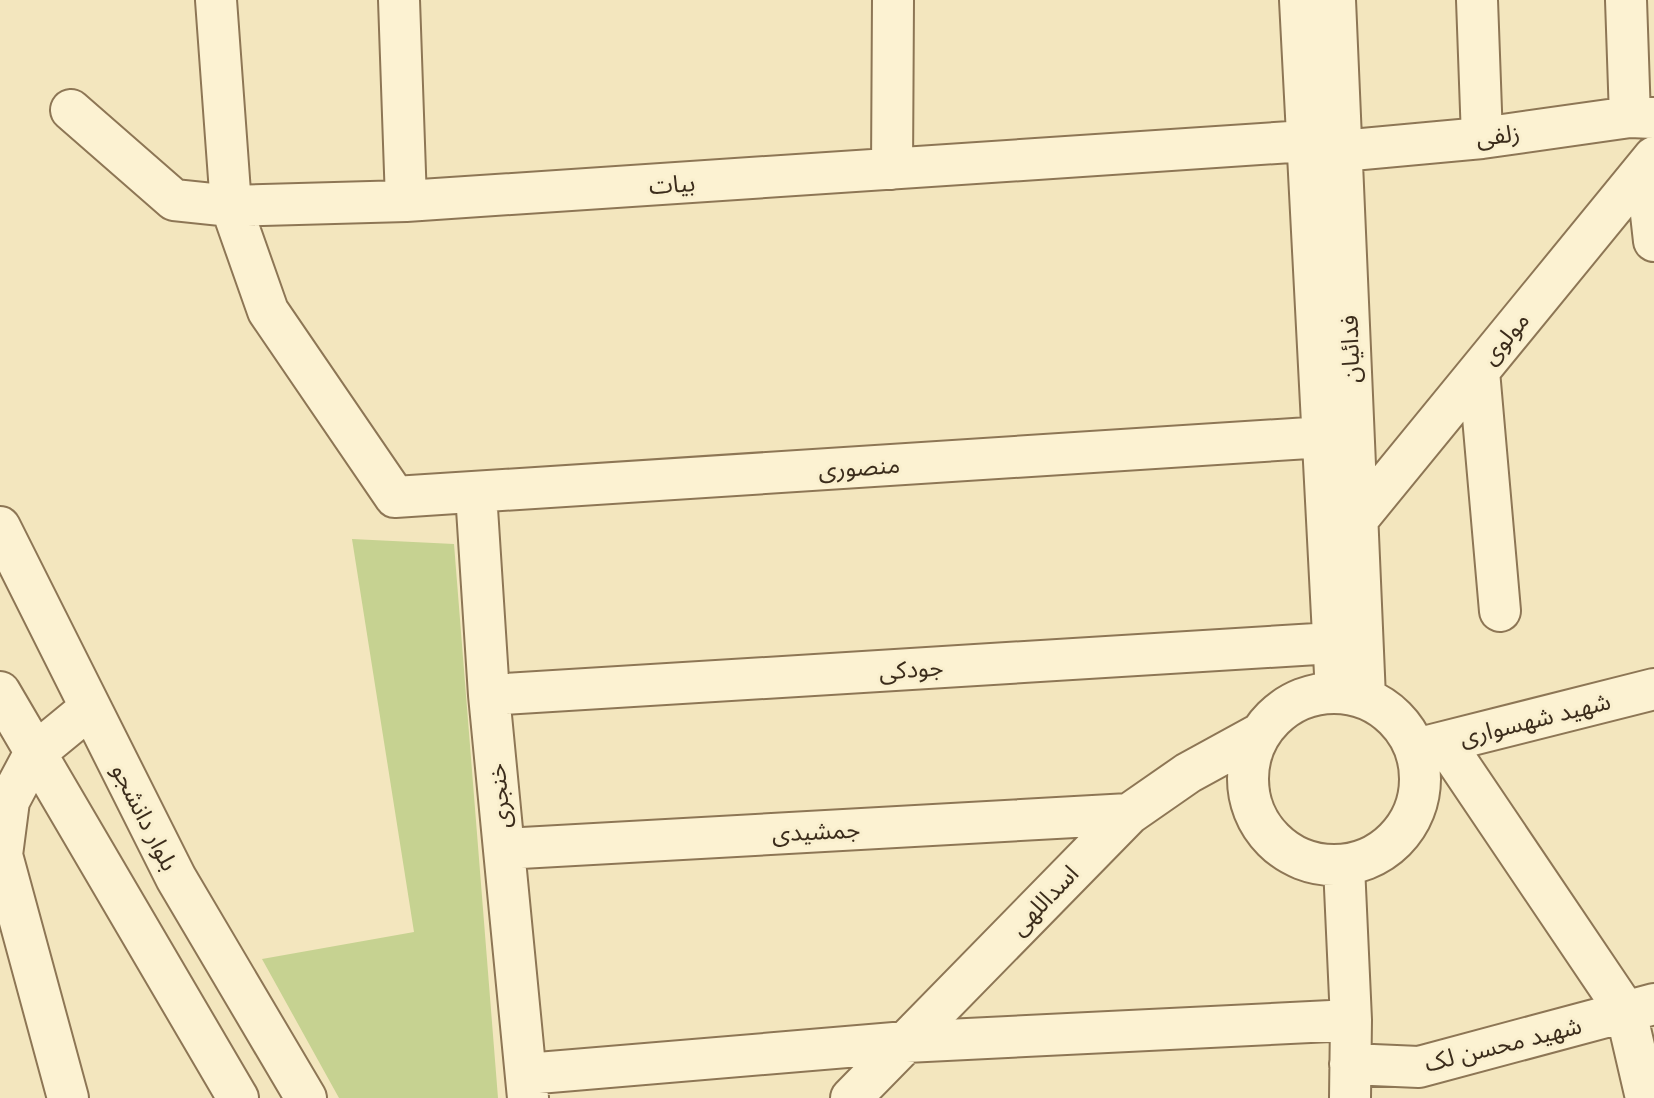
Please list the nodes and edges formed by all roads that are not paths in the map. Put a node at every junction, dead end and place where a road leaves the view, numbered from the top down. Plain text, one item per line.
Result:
1 (216, 0) edge
2 (399, 0) edge
3 (893, 0) edge
4 (1300, 0) edge
5 (1335, 0) edge
6 (1477, 0) edge
7 (1626, 0) edge
8 (71, 110) dead end
9 (1642, 118) edge
10 (1482, 138) junction
11 (1324, 146) junction
12 (1650, 163) edge
13 (892, 169) junction
14 (406, 201) junction
15 (231, 206) junction
16 (1654, 241) edge
17 (1479, 371) junction
18 (1324, 437) junction
19 (476, 493) junction
20 (1357, 520) junction
21 (0, 527) edge
22 (1500, 611) dead end
23 (1333, 643) junction
24 (1654, 689) edge
25 (0, 692) edge
26 (489, 695) junction
27 (1350, 696) junction
28 (90, 708) junction
29 (1261, 733) junction
30 (1430, 746) junction
31 (34, 754) junction
32 (1129, 814) junction
33 (504, 849) junction
34 (1344, 866) junction
35 (1640, 1008) edge
36 (1351, 1020) junction
37 (906, 1042) junction
38 (1350, 1081) edge
39 (1429, 1082) edge
40 (527, 1086) edge
41 (68, 1098) edge
42 (238, 1098) edge
43 (306, 1098) edge
44 (851, 1098) edge
45 (1646, 1098) edge

1 - 15 street
2 - 14 street
3 - 13 street
4 - 11 street, فدائیان
5 - 11 street, فدائیان
6 - 10 street
7 - 9 street
8 - 15 street, بیات
9 - 10 street, زلفی
10 - 11 street, زلفی
11 - 13 street, بیات
11 - 18 street, فدائیان
11 - 20 street, فدائیان
12 - 16 street
12 - 17 street, مولوی
13 - 14 street, بیات
14 - 15 street, بیات
15 - 19 street, منصوری
17 - 20 street, مولوی
17 - 22 street
18 - 19 street, منصوری
18 - 23 street, فدائیان
19 - 26 street, خنجری
20 - 27 street, فدائیان
21 - 28 street, بلوار دانشجو
23 - 26 street, جودکی
23 - 27 street, فدائیان
24 - 30 street, شهید شهسواری
25 - 31 street
26 - 33 street, خنجری
27 - 29 street
27 - 30 street
28 - 31 street
28 - 43 street, بلوار دانشجو
29 - 32 street, اسداللهی
29 - 34 street
30 - 34 street
30 - 35 street
31 - 41 street
31 - 42 street
32 - 33 street, جمشیدی
32 - 37 street, اسداللهی
33 - 40 street, خنجری
34 - 36 street
35 - 39 street, شهید محسن لک
35 - 45 street
36 - 37 street
36 - 38 street
37 - 40 street
37 - 44 street, اسداللهی
38 - 39 street, شهید محسن لک

